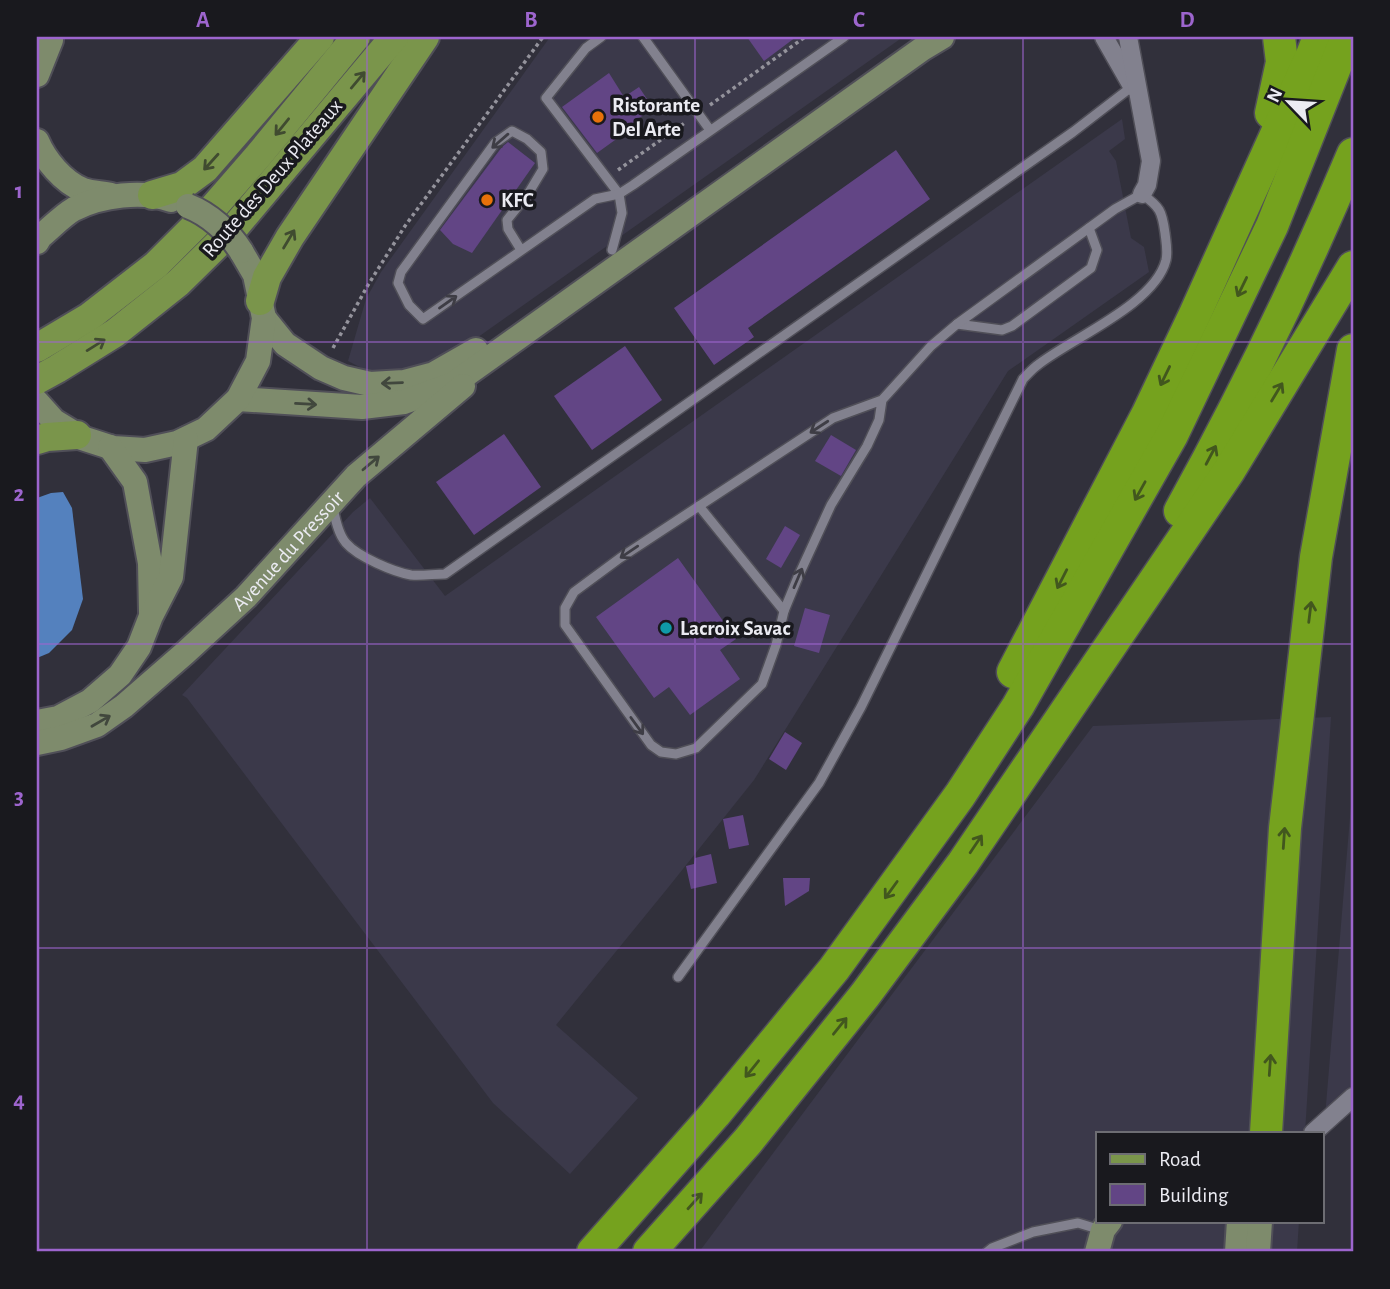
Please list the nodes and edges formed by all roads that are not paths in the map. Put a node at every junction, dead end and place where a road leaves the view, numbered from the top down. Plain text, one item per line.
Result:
1 (320, 37) edge
2 (356, 37) edge
3 (394, 37) edge
4 (425, 37) edge
5 (601, 37) edge
6 (643, 37) edge
7 (844, 37) edge
8 (916, 37) edge
9 (943, 37) edge
10 (1104, 37) edge
11 (1128, 37) edge
12 (1279, 37) edge
13 (1319, 37) edge
14 (1347, 37) edge
15 (48, 42) edge
16 (37, 75) edge
17 (1136, 89) junction
18 (710, 130) junction
19 (37, 141) edge
20 (1353, 154) edge
21 (619, 194) junction
22 (1142, 194) junction
23 (115, 195) junction
24 (152, 195) junction
25 (37, 211) edge
26 (1089, 228) junction
27 (38, 241) edge
28 (521, 250) junction
29 (612, 250) junction
30 (1353, 267) edge
31 (262, 309) junction
32 (1195, 314) junction
33 (957, 324) junction
34 (525, 331) junction
35 (37, 348) edge
36 (1353, 350) edge
37 (37, 395) edge
38 (238, 399) junction
39 (882, 400) junction
40 (77, 435) junction
41 (186, 439) junction
42 (37, 440) edge
43 (110, 447) junction
44 (333, 501) junction
45 (699, 506) junction
46 (784, 611) junction
47 (151, 616) junction
48 (1084, 687) junction
49 (37, 722) edge
50 (37, 743) edge
51 (960, 795) junction
52 (678, 977) dead end
53 (1353, 1098) edge
54 (1265, 1132) edge
55 (1314, 1132) edge
56 (1239, 1222) edge
57 (1260, 1222) edge
58 (1103, 1235) edge
59 (593, 1252) edge
60 (649, 1252) edge
61 (987, 1252) edge
62 (1237, 1252) edge
63 (1258, 1252) edge

1 -> 24 main road
2 -> 35 main road, Route des Deux Plateaux
37 -> 3 main road, Route des Deux Plateaux
31 -> 4 main road
5 - 21 lane
6 - 18 lane
7 - 18 lane
8 - 29 street
9 - 34 street
10 - 17 street
11 - 17 street
12 - 32 highway
13 - 32 highway
14 -> 51 highway
15 - 16 street
17 - 22 street
17 - 44 lane
18 - 21 lane
19 - 23 street
48 -> 20 highway
21 - 28 lane
21 - 29 lane
22 - 26 lane
22 - 52 lane
23 - 24 street
23 - 27 street
24 - 31 street, bridge
25 - 27 street
26 - 33 lane
26 - 33 lane
28 -> 28 lane
29 -> 31 street
48 -> 30 highway
31 - 38 street
32 -> 51 highway
33 - 39 lane
38 -> 34 street
44 -> 34 street, Avenue du Pressoir
54 -> 36 highway
37 - 40 street
38 - 41 street
39 -> 45 lane
46 -> 39 lane
40 - 42 main road
40 - 43 street
41 - 43 street
41 - 47 street
43 - 47 street
50 -> 44 street, Avenue du Pressoir
45 - 46 lane
45 -> 46 lane
47 - 49 street
60 -> 48 highway
51 -> 59 highway
53 - 55 street
56 - 62 street
57 - 63 street
58 - 61 lane

